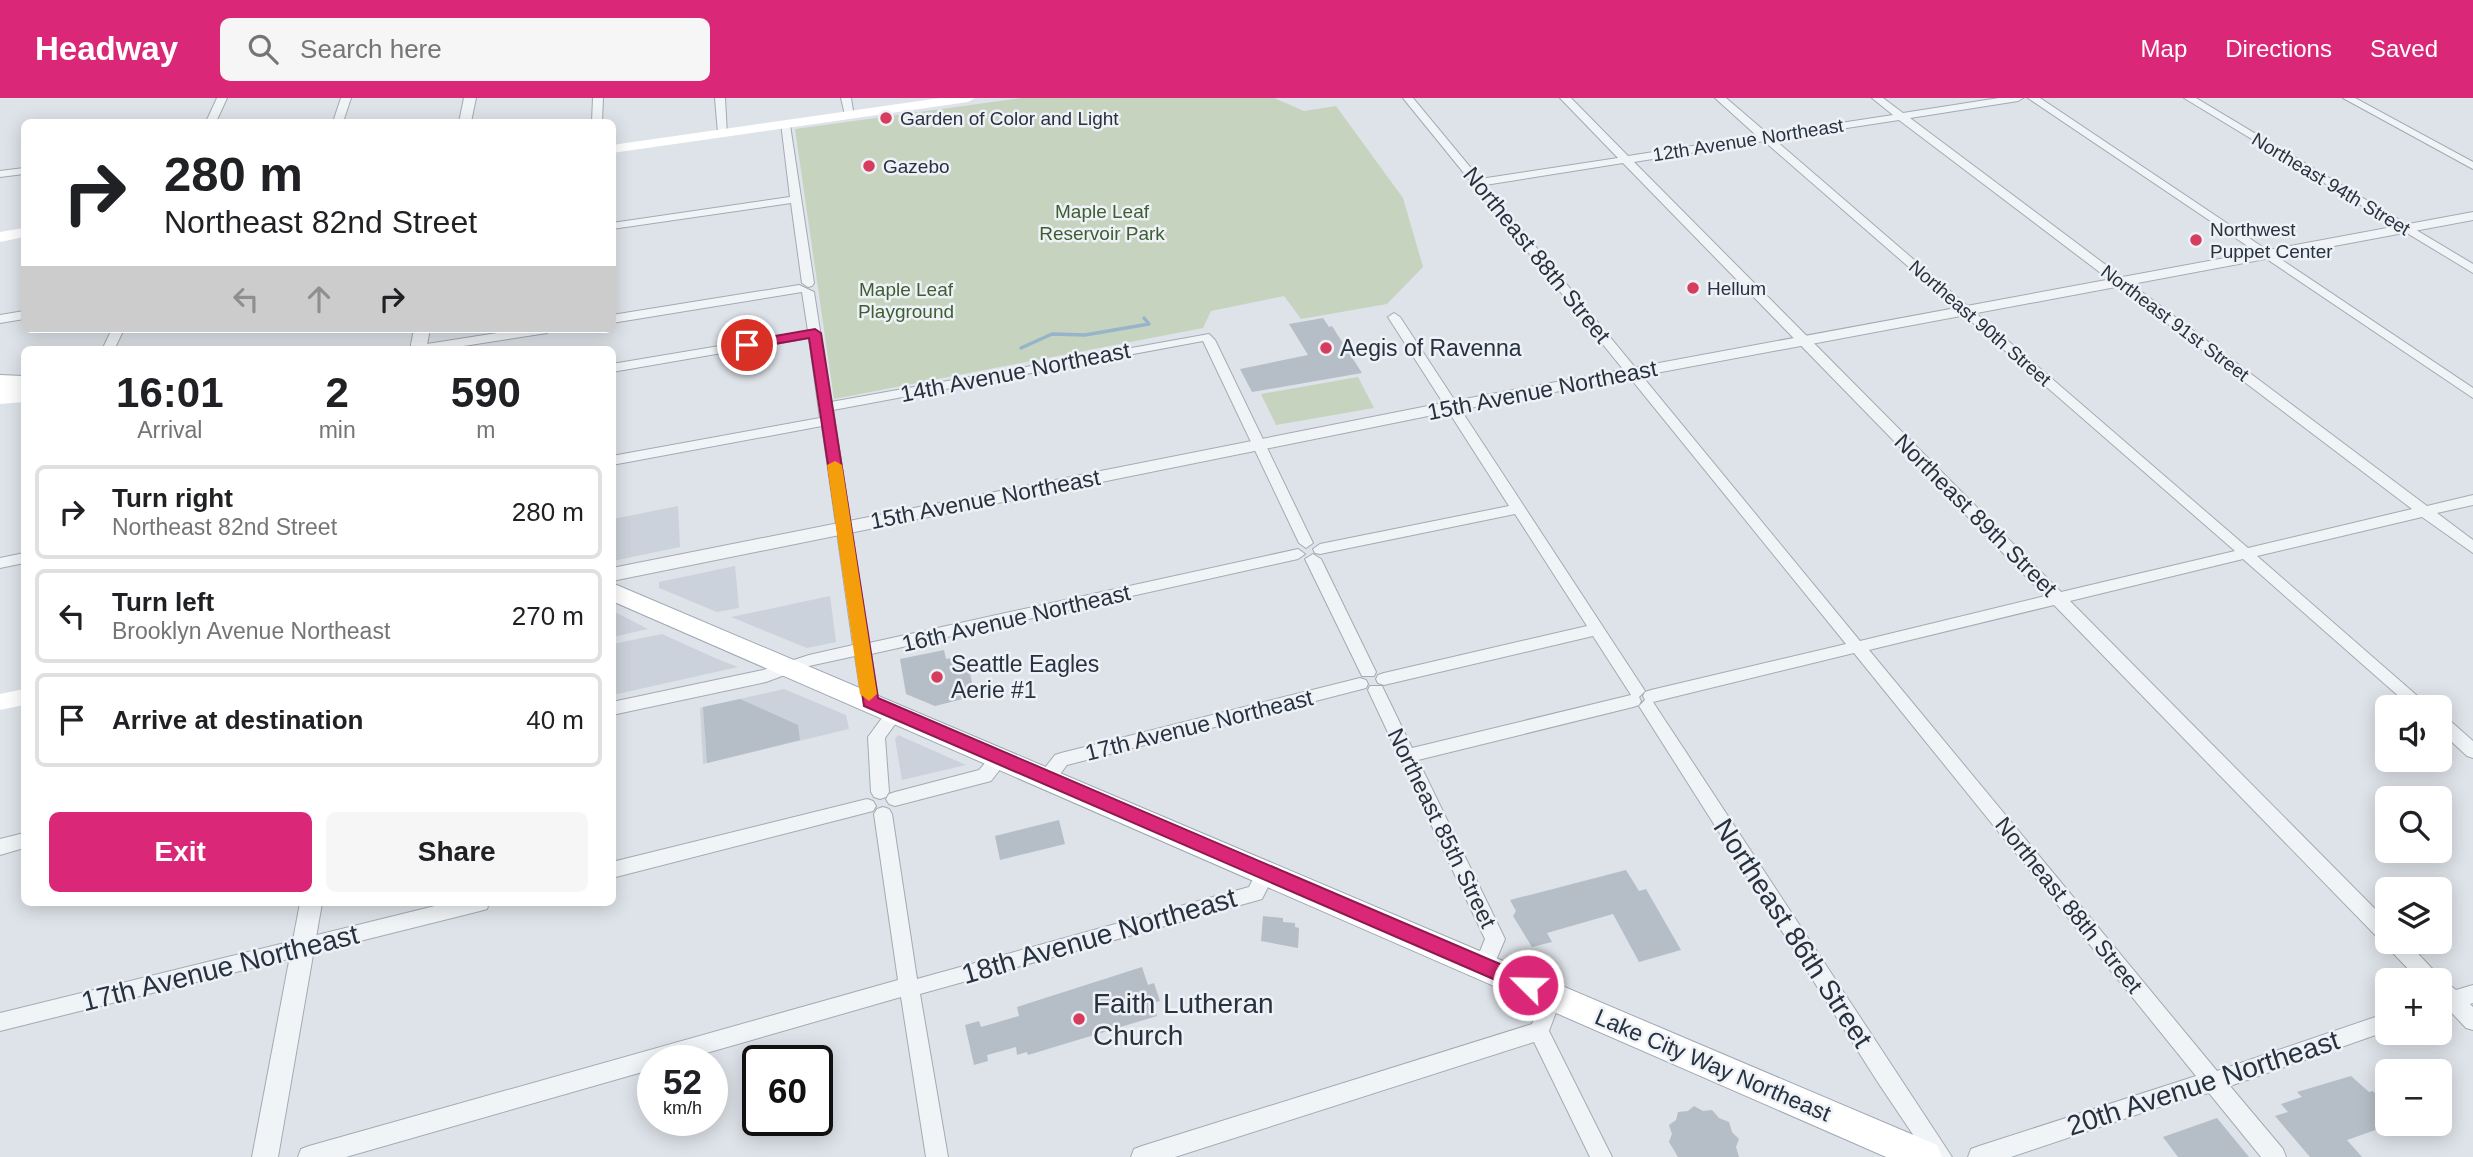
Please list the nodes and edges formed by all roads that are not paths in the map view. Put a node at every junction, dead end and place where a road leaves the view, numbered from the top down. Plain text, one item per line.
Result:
1 (222, 98) edge
2 (346, 98) edge
3 (470, 98) edge
4 (598, 98) edge
5 (720, 98) edge
6 (846, 98) edge
7 (968, 98) edge
8 (1408, 98) edge
9 (1565, 98) edge
10 (1720, 98) edge
11 (1877, 98) edge
12 (2018, 98) edge
13 (2033, 98) edge
14 (2189, 98) edge
15 (2348, 98) edge
16 (850, 115) junction
17 (1900, 116) junction
18 (212, 119) edge
19 (339, 119) edge
20 (466, 119) edge
21 (597, 119) edge
22 (785, 125) junction
23 (723, 133) junction
24 (1766, 138) junction
25 (616, 148) edge
26 (1625, 159) junction
27 (2473, 166) edge
28 (21, 171) edge
29 (0, 174) edge
30 (1477, 183) junction
31 (796, 199) junction
32 (2473, 216) edge
33 (616, 225) edge
34 (2406, 229) junction
35 (21, 234) edge
36 (0, 237) edge
37 (2265, 255) junction
38 (2473, 269) edge
39 (2121, 282) junction
40 (805, 288) junction
41 (1966, 311) junction
42 (21, 316) edge
43 (1394, 317) dead end
44 (616, 318) edge
45 (0, 319) edge
46 (522, 333) edge
47 (815, 333) junction
48 (1205, 337) joint
49 (1804, 341) junction
50 (442, 346) edge
51 (616, 367) edge
52 (1633, 373) junction
53 (5, 385) edge
54 (2473, 394) edge
55 (21, 395) edge
56 (1451, 406) junction
57 (827, 414) junction
58 (1259, 445) junction
59 (616, 460) edge
60 (2473, 500) edge
61 (1517, 509) junction
62 (2425, 512) junction
63 (844, 528) junction
64 (2473, 548) edge
65 (1309, 551) junction
66 (2246, 553) junction
67 (21, 559) edge
68 (0, 563) edge
69 (616, 574) edge
70 (616, 593) edge
71 (2058, 598) junction
72 (1596, 630) junction
73 (1857, 647) junction
74 (862, 649) junction
75 (788, 666) junction
76 (1372, 681) junction
77 (2408, 695) edge
78 (21, 698) edge
79 (1642, 699) junction
80 (0, 702) edge
81 (870, 702) junction
82 (616, 708) edge
83 (896, 712) junction
84 (2452, 733) edge
85 (2473, 751) edge
86 (1407, 756) junction
87 (1000, 758) junction
88 (1046, 778) junction
89 (881, 803) junction
90 (21, 842) edge
91 (0, 847) edge
92 (616, 869) edge
93 (1266, 873) junction
94 (310, 906) edge
95 (469, 906) edge
96 (2375, 922) edge
97 (303, 947) junction
98 (2407, 954) edge
99 (1484, 966) junction
100 (2420, 968) edge
101 (910, 988) junction
102 (2473, 994) edge
103 (1552, 996) junction
104 (2452, 996) edge
105 (2452, 1004) edge
106 (2473, 1021) edge
107 (0, 1022) edge
108 (2375, 1026) edge
109 (1539, 1031) junction
110 (2214, 1082) junction
111 (265, 1157) edge
112 (309, 1157) edge
113 (937, 1157) edge
114 (1142, 1157) edge
115 (1601, 1157) edge
116 (1925, 1157) edge
117 (1941, 1157) edge
118 (1979, 1157) edge
119 (2276, 1157) edge

1 - 18 street
2 - 19 street
3 - 20 street
4 - 21 street
5 - 23 street
6 - 16 street
7 - 16 main road
8 - 30 street, Northeast 88th Street
9 - 26 street, Northeast 89th Street
10 - 24 street, Northeast 90th Street
11 - 17 street, Northeast 91st Street
12 - 17 street, 12th Avenue Northeast
13 - 37 street
14 - 34 street, Northeast 94th Street
15 - 27 street
16 - 22 main road
17 - 24 street, 12th Avenue Northeast
17 - 39 street, Northeast 91st Street
22 - 23 main road
22 - 31 street
23 - 25 main road
24 - 26 street, 12th Avenue Northeast
24 - 41 street, Northeast 90th Street
26 - 30 street, 12th Avenue Northeast
26 - 49 street, Northeast 89th Street
28 - 29 street
30 - 52 street, Northeast 88th Street
31 - 33 street
31 - 40 street
32 - 34 street, 15th Avenue Northeast
34 - 37 street, 15th Avenue Northeast
34 - 38 street, Northeast 94th Street
35 - 36 main road
37 - 39 street, 15th Avenue Northeast
37 - 54 street
39 - 41 street, 15th Avenue Northeast
39 - 62 street, Northeast 91st Street
40 - 44 street
40 - 47 street
41 - 49 street, 15th Avenue Northeast
41 - 66 street, Northeast 90th Street
42 - 45 street
43 - 56 street, Northeast 86th Street
46 - 50 street
47 - 51 street
47 - 57 street
48 - 57 street, 14th Avenue Northeast
48 - 58 street, Northeast 85th Street
49 - 52 street, 15th Avenue Northeast
49 - 71 street, Northeast 89th Street
52 - 56 street, 15th Avenue Northeast
52 - 73 street, Northeast 88th Street
53 - 55 main road
56 - 58 street, 15th Avenue Northeast
56 - 61 street, Northeast 86th Street
57 - 59 street, 14th Avenue Northeast
57 - 63 street
58 - 63 street, 15th Avenue Northeast
58 - 65 street, Northeast 85th Street
60 - 62 street
61 - 65 street, 16th Avenue Northeast
61 - 72 street, Northeast 86th Street
62 - 64 street, Northeast 91st Street
62 - 66 street
63 - 69 street, 15th Avenue Northeast
63 - 74 street
65 - 74 street, 16th Avenue Northeast
65 - 76 street, Northeast 85th Street
66 - 71 street
66 - 77 street, Northeast 90th Street
67 - 68 street
70 - 75 main road, Lake City Way Northeast
71 - 73 street
71 - 96 street, Northeast 89th Street
72 - 76 street, 17th Avenue Northeast
72 - 79 street, Northeast 86th Street
73 - 79 street
73 - 110 street, Northeast 88th Street
74 - 75 street, 16th Avenue Northeast
74 - 81 street
75 - 81 main road, Lake City Way Northeast
75 - 82 street, 16th Avenue Northeast
76 - 86 street, Northeast 85th Street
76 - 88 street, 17th Avenue Northeast
78 - 80 main road
79 - 86 street
79 - 117 street, Northeast 86th Street
81 - 83 main road, Lake City Way Northeast
83 - 87 main road, Lake City Way Northeast
83 - 89 street
84 - 85 street
86 - 99 street, Northeast 85th Street
87 - 88 main road, Lake City Way Northeast
87 - 89 street
88 - 93 main road, Lake City Way Northeast
89 - 92 street
89 - 101 street
90 - 91 street
93 - 99 main road, Lake City Way Northeast
93 - 101 street, 18th Avenue Northeast
94 - 97 street
95 - 97 street, 17th Avenue Northeast
97 - 107 street, 17th Avenue Northeast
97 - 111 street
98 - 100 street
99 - 103 main road, Lake City Way Northeast
101 - 112 street, 18th Avenue Northeast
101 - 113 street
102 - 104 street
103 - 109 street
103 - 116 main road, Lake City Way Northeast
105 - 106 street
108 - 110 street, 20th Avenue Northeast
109 - 114 street
109 - 115 street
110 - 118 street, 20th Avenue Northeast
110 - 119 street, Northeast 88th Street

